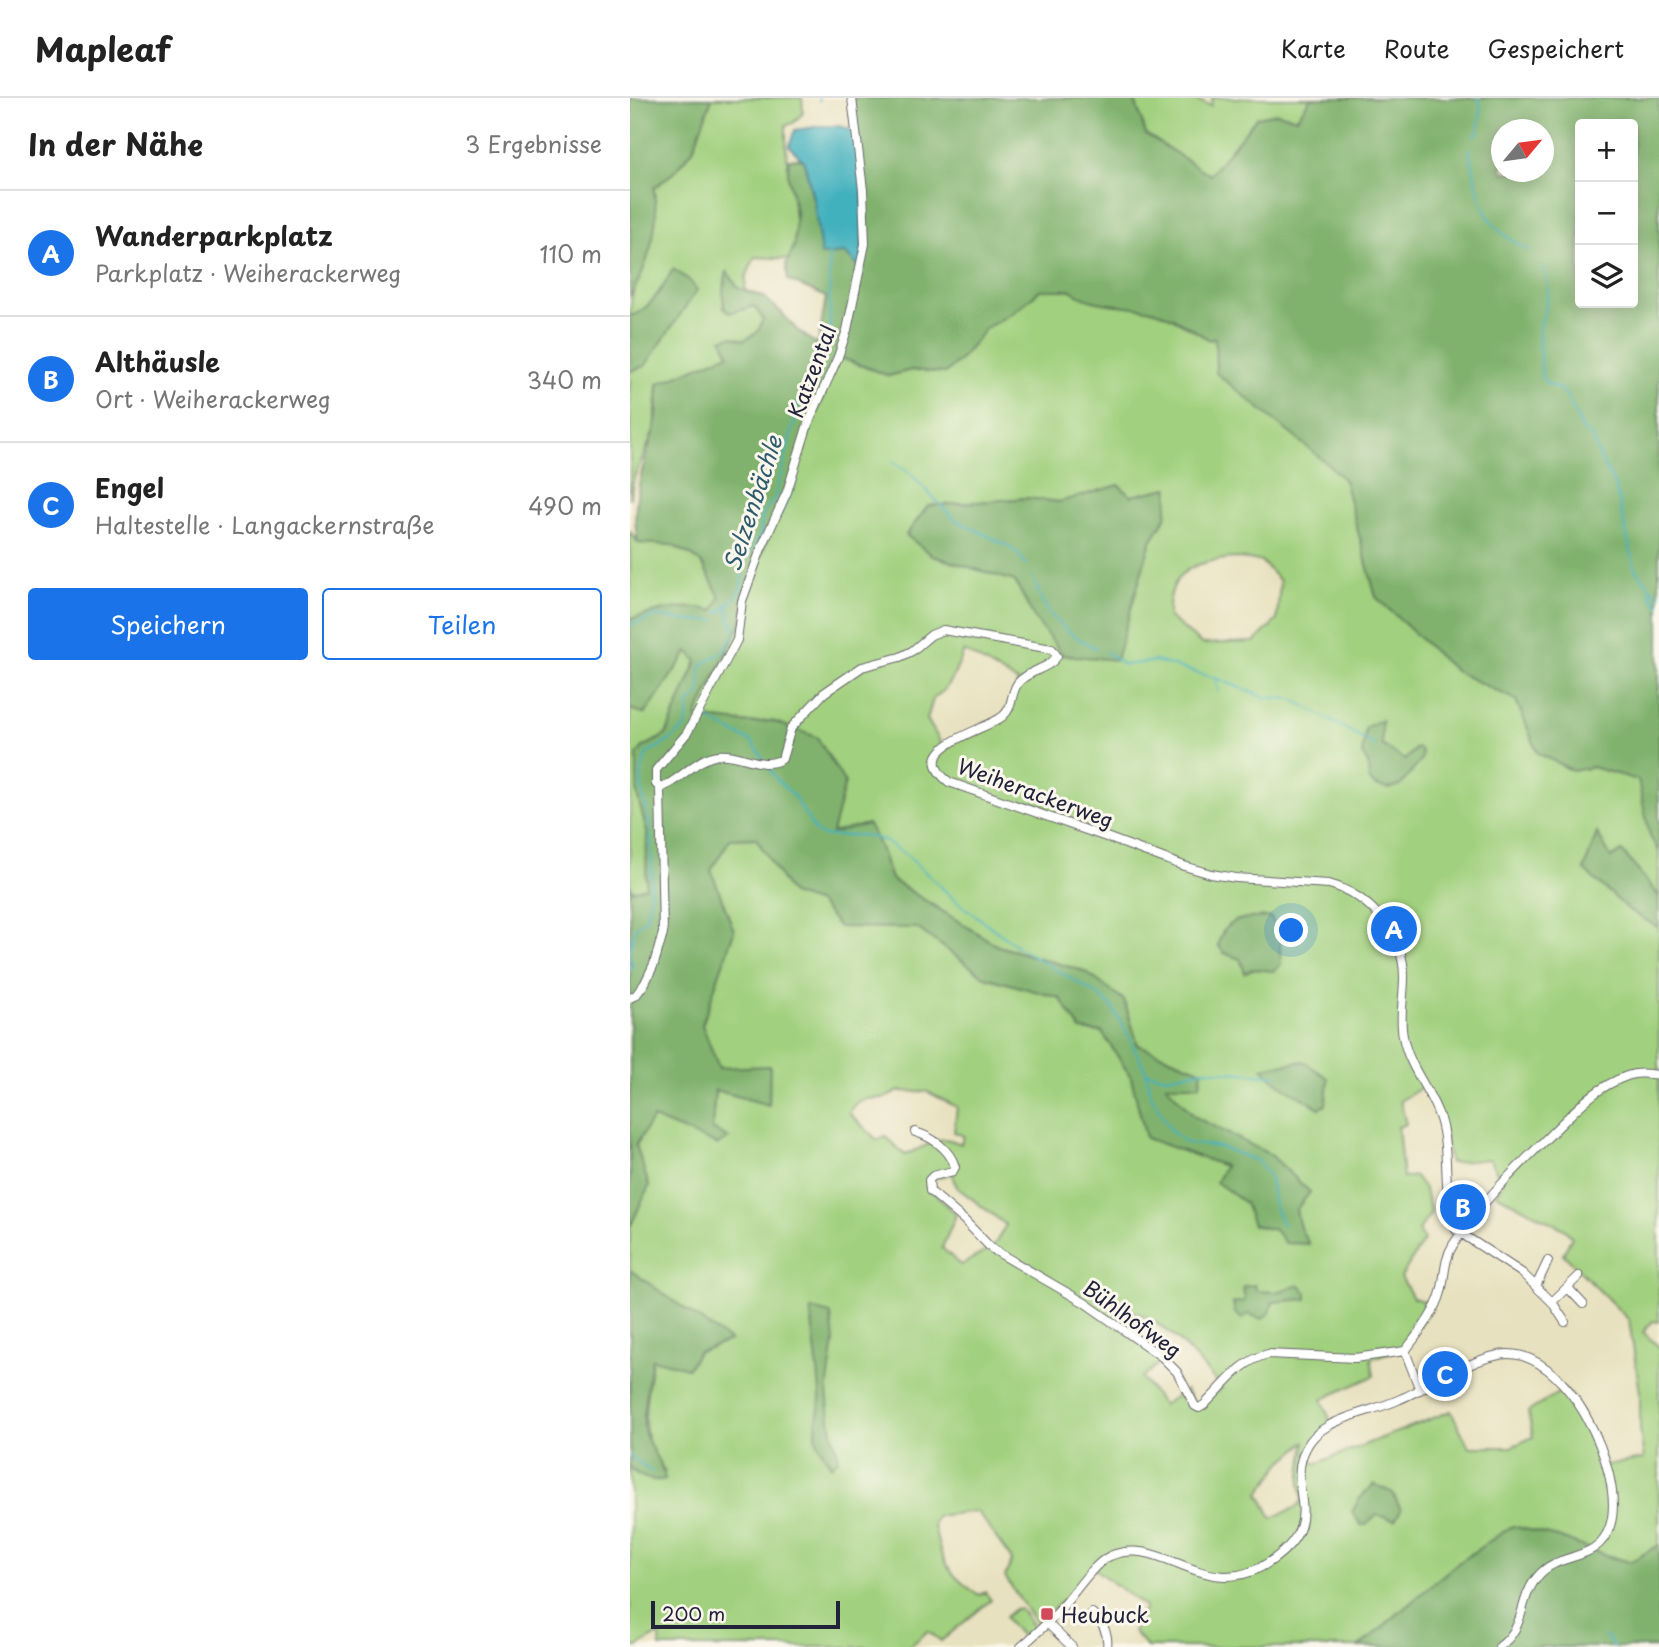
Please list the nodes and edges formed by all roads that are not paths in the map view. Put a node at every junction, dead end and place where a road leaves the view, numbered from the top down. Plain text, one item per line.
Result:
1 (852, 98) edge
2 (660, 788) junction
3 (630, 998) edge
4 (1659, 1075) edge
5 (915, 1132) dead end
6 (1461, 1235) junction
7 (1548, 1261) dead end
8 (1579, 1276) dead end
9 (1536, 1286) junction
10 (1569, 1288) junction
11 (1552, 1302) junction
12 (1583, 1304) dead end
13 (1565, 1322) dead end
14 (1405, 1351) junction
15 (1420, 1390) junction
16 (1092, 1613) dead end
17 (1047, 1623) junction
18 (1021, 1647) edge
19 (1072, 1647) edge
20 (1107, 1647) edge
21 (1499, 1647) edge

1 - 2 street, Katzental
2 - 3 street
2 - 6 street, Weiherackerweg
4 - 6 street
5 - 14 street, Bühlhofweg
6 - 9 street
6 - 14 street
7 - 9 street
8 - 10 street
9 - 11 street
10 - 11 street
10 - 12 street
11 - 13 street
14 - 15 street
15 - 17 street
15 - 21 street
16 - 20 street
17 - 18 street
17 - 19 street

